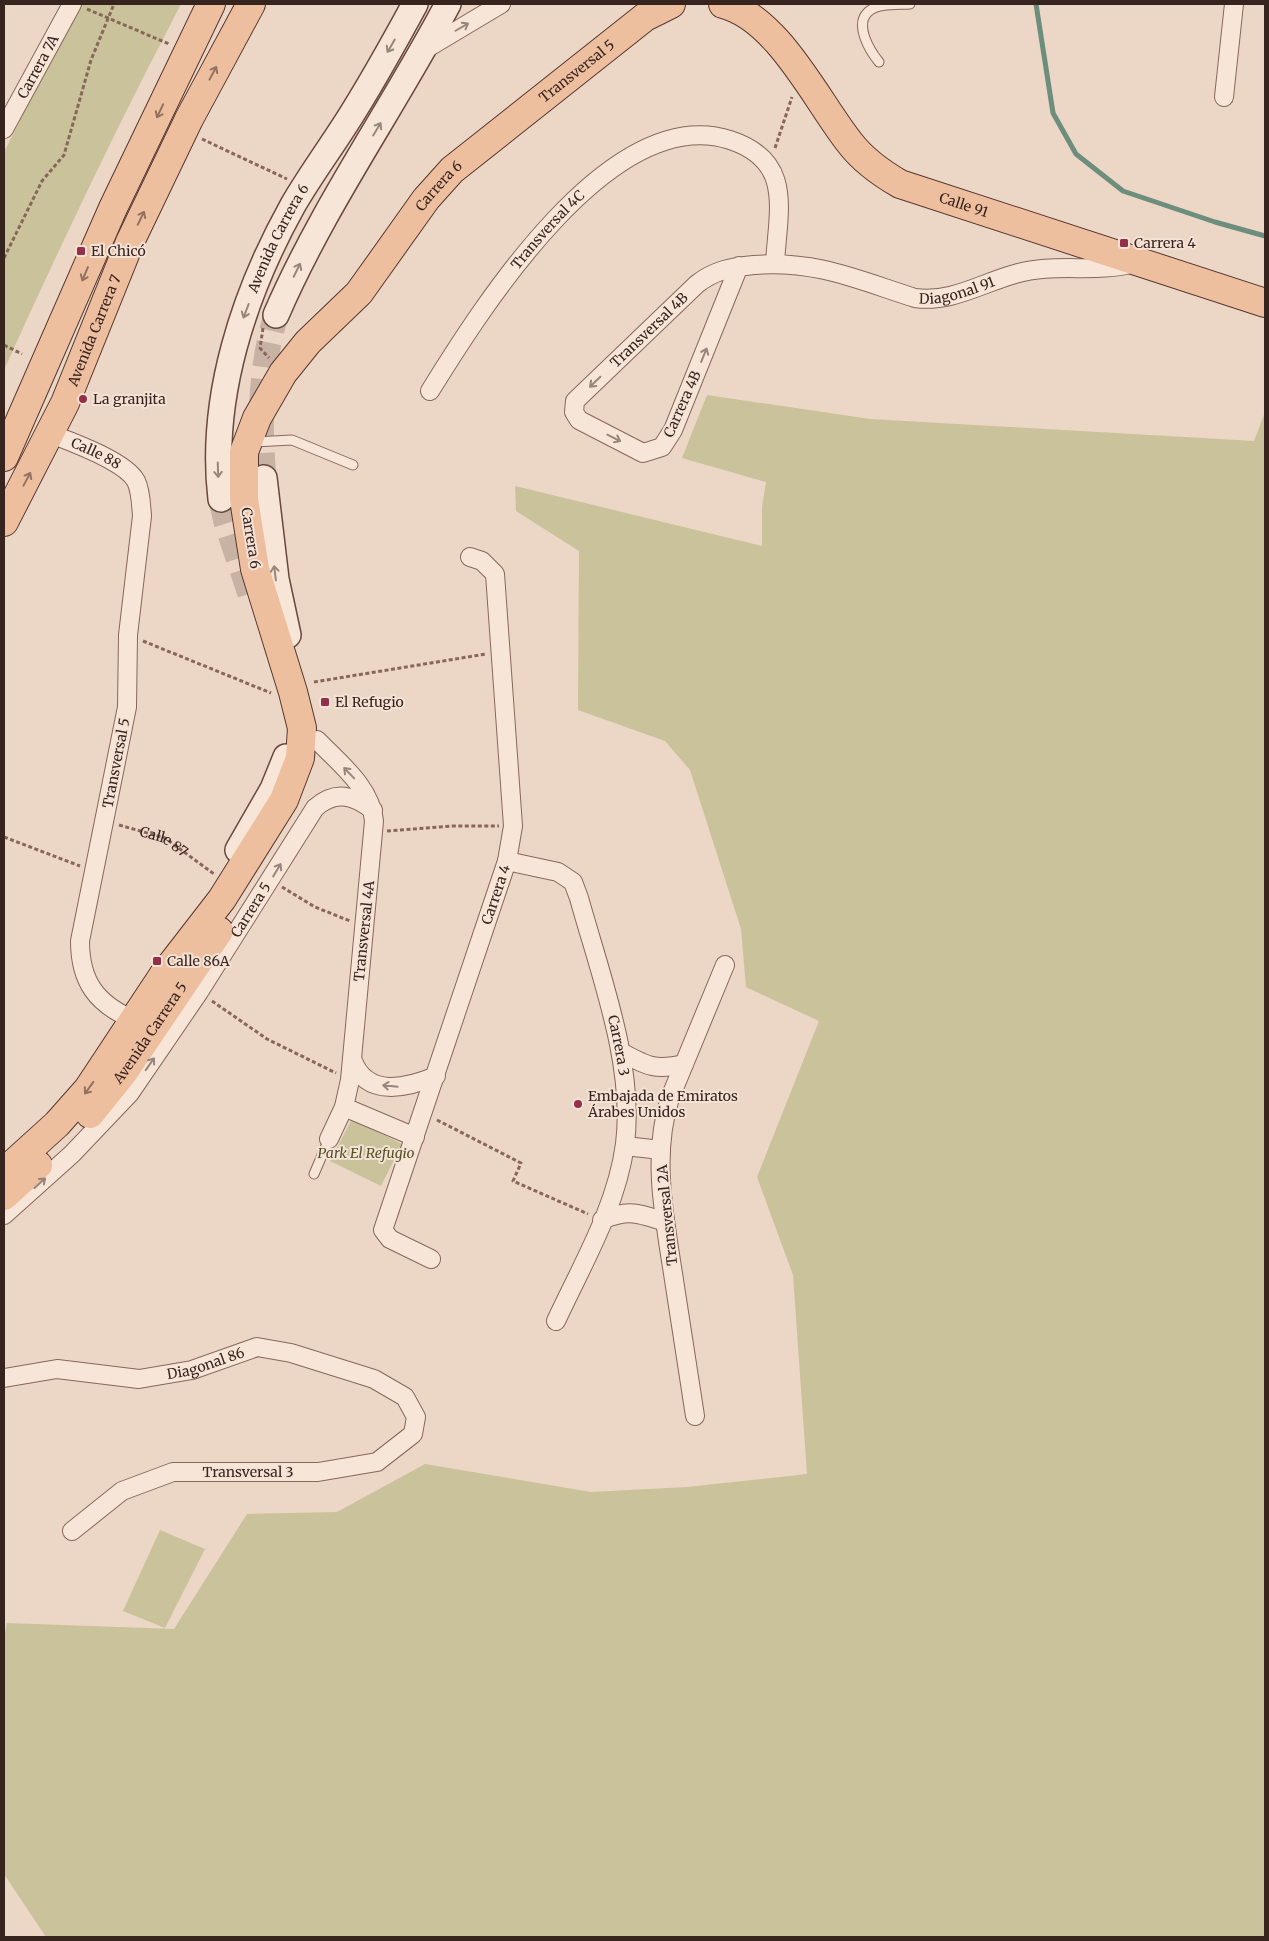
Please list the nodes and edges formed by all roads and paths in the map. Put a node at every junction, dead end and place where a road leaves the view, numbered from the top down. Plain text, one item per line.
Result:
1 (114, 4) edge
2 (211, 4) edge
3 (251, 4) edge
4 (415, 4) edge
5 (448, 4) edge
6 (501, 4) edge
7 (671, 4) edge
8 (910, 4) edge
9 (1234, 4) edge
10 (727, 5) edge
11 (77, 6) edge
12 (107, 18) junction
13 (170, 44) dead end
14 (423, 50) junction
15 (879, 62) dead end
16 (800, 73) junction
17 (1224, 97) dead end
18 (4, 129) edge
19 (183, 130) junction
20 (485, 143) joint
21 (770, 165) junction
22 (292, 181) dead end
23 (4, 258) edge
24 (1139, 262) junction
25 (776, 263) junction
26 (739, 266) junction
27 (1265, 303) edge
28 (270, 319) joint
29 (4, 345) edge
30 (22, 354) dead end
31 (283, 373) junction
32 (430, 391) dead end
33 (574, 412) joint
34 (51, 434) junction
35 (247, 442) junction
36 (7, 443) edge
37 (353, 465) dead end
38 (264, 478) tunnel mouth
39 (136, 481) joint
40 (221, 499) tunnel mouth
41 (4, 522) edge
42 (470, 556) dead end
43 (263, 594) junction
44 (128, 635) junction
45 (264, 636) dead end
46 (500, 652) junction
47 (294, 654) junction
48 (314, 682) dead end
49 (284, 698) junction
50 (317, 740) junction
51 (373, 810) junction
52 (104, 821) junction
53 (513, 826) junction
54 (374, 832) junction
55 (4, 837) edge
56 (507, 861) junction
57 (94, 872) junction
58 (216, 874) dead end
59 (271, 880) junction
60 (364, 927) junction
61 (725, 964) dead end
62 (164, 974) junction
63 (199, 992) junction
64 (134, 1020) junction
65 (621, 1052) junction
66 (353, 1061) junction
67 (684, 1064) junction
68 (436, 1076) junction
69 (350, 1080) junction
70 (344, 1106) junction
71 (423, 1113) junction
72 (415, 1137) junction
73 (329, 1139) joint
74 (625, 1146) junction
75 (661, 1150) junction
76 (4, 1172) edge
77 (314, 1174) dead end
78 (4, 1196) edge
79 (4, 1215) edge
80 (602, 1220) junction
81 (665, 1222) junction
82 (431, 1259) dead end
83 (556, 1321) dead end
84 (4, 1378) edge
85 (695, 1416) dead end
86 (416, 1417) joint
87 (72, 1531) dead end

1 - 12 path
2 -> 36 main road
19 -> 3 main road, Avenida Carrera 7
4 -> 40 main road, Avenida Carrera 6
5 - 14 main road, Avenida Carrera 6
14 -> 6 street
7 - 20 main road, Transversal 5
8 - 15 lane
9 - 17 street
10 - 16 main road, Calle 91
11 - 12 path
11 - 18 street, Carrera 7A
12 - 13 path
12 - 23 path
28 -> 14 main road, Avenida Carrera 6
16 - 21 path
16 - 24 main road, Calle 91
19 - 22 path
34 -> 19 main road, Avenida Carrera 7
20 - 31 main road, Carrera 6
21 - 25 street
21 - 32 street, Transversal 4C
24 - 25 street, Diagonal 91
24 - 27 main road, Calle 91
25 - 26 street, Diagonal 91
26 -> 33 street, Transversal 4B
33 -> 26 street, Carrera 4B
28 - 31 path
29 - 30 path
31 - 35 main road, Carrera 6
34 - 39 street, Calle 88
41 -> 34 main road, Avenida Carrera 7
35 - 37 lane
35 - 43 main road, Carrera 6
47 -> 38 main road
39 - 44 street, Transversal 5
42 - 46 street, Carrera 4
43 - 47 main road
43 - 62 main road, Carrera 6
44 - 49 path
44 - 52 street, Transversal 5
45 - 49 main road
46 - 48 path
46 - 53 street, Carrera 4
47 - 50 main road
49 - 62 main road, Avenida Carrera 5
51 -> 50 street, Transversal 4A
50 - 78 main road, Avenida Carrera 5
51 - 54 street, Transversal 4A
59 -> 51 street, Carrera 5
52 - 57 street, Transversal 5
52 - 58 path, Calle 87
53 - 54 path
53 - 56 street, Carrera 4
54 - 60 street, Transversal 4A
55 - 57 path
56 - 65 street, Carrera 3
56 - 68 street, Carrera 4
57 - 64 street, Transversal 5
59 - 60 path
59 - 63 street, Carrera 5
60 - 66 street, Transversal 4A
61 - 67 street, Transversal 2A
62 - 64 main road, Avenida Carrera 5
63 - 69 path
79 -> 63 street, Carrera 5
64 -> 76 main road, Avenida Carrera 5
65 - 67 street
65 - 74 street, Carrera 3
68 -> 66 street
66 - 69 street, Transversal 4A
67 - 75 street, Transversal 2A
68 - 71 street, Carrera 4
69 - 70 street, Transversal 4A
70 - 72 street
70 - 73 street, Transversal 4A
71 - 72 street, Carrera 4
71 - 80 path
72 - 82 street, Carrera 4
73 - 77 lane
74 - 75 street
74 - 80 street, Carrera 3
75 - 81 street, Transversal 2A
80 - 81 street
80 - 83 street, Carrera 3
81 - 85 street, Transversal 2A
84 - 86 street, Diagonal 86
86 - 87 street, Transversal 3

